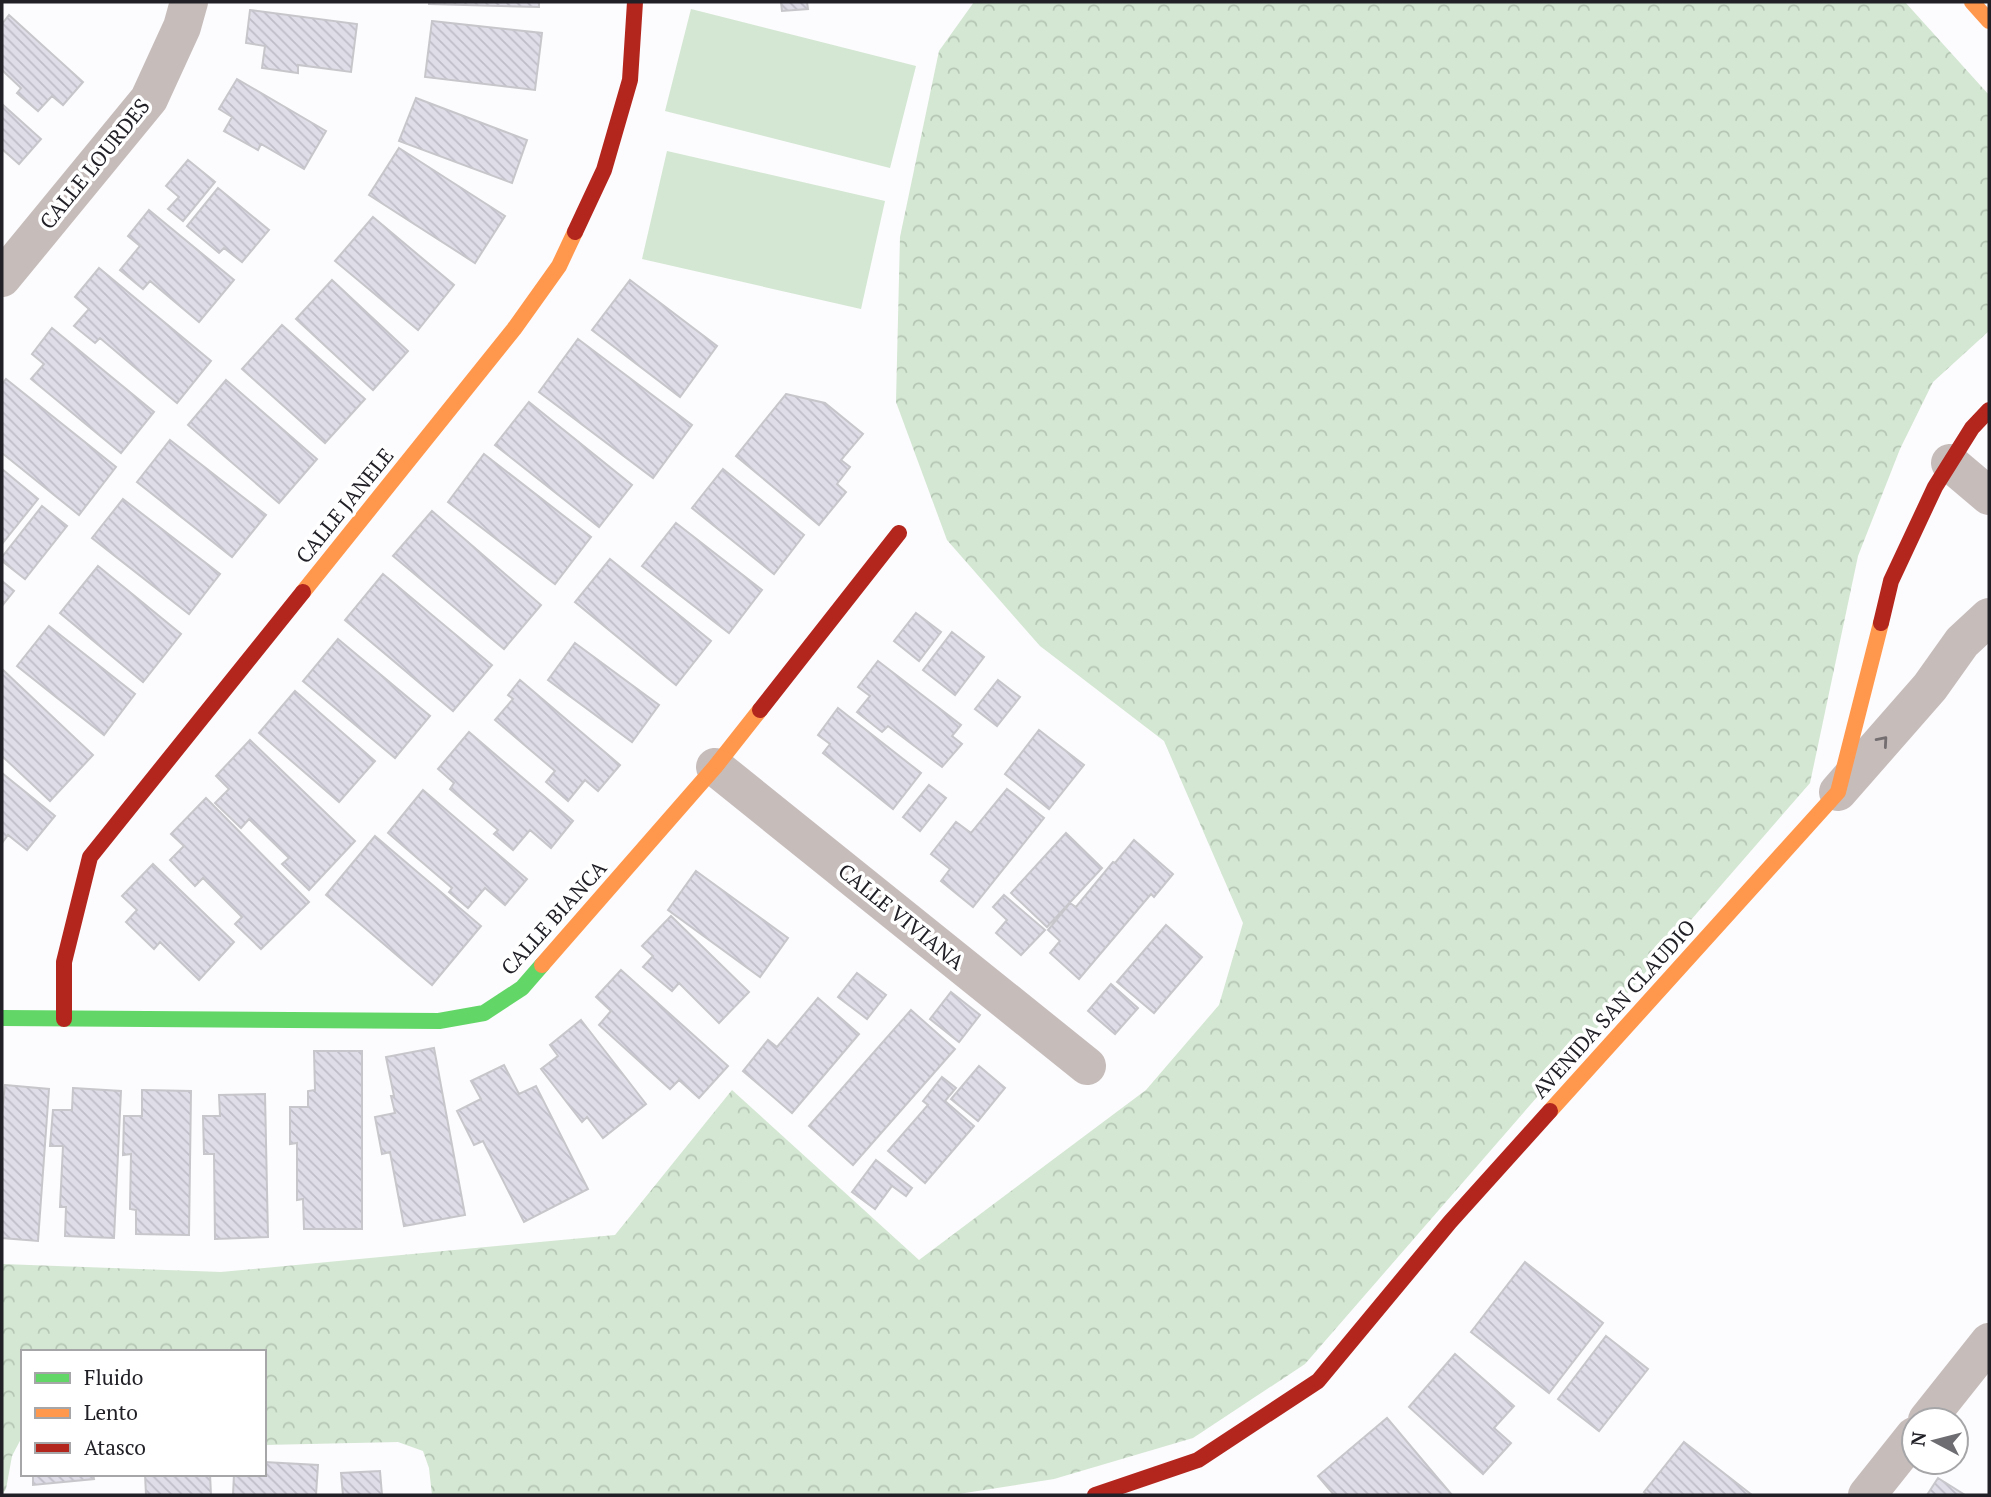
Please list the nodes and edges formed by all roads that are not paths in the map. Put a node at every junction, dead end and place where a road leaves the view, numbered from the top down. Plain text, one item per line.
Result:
1 (189, 2) edge
2 (635, 2) edge
3 (1972, 2) edge
4 (1989, 21) edge
5 (2, 278) edge
6 (1989, 410) edge
7 (1950, 463) junction
8 (1989, 496) edge
9 (899, 533) dead end
10 (1989, 617) edge
11 (715, 767) junction
12 (1838, 792) junction
13 (2, 1018) edge
14 (64, 1019) junction
15 (1087, 1066) dead end
16 (1989, 1342) edge
17 (1938, 1406) edge
18 (1900, 1454) edge
19 (1094, 1495) edge
20 (1867, 1495) edge

1 - 5 street, CALLE LOURDES
2 - 14 street, CALLE JANELE
3 - 4 street
6 - 7 street, AVENIDA SAN CLAUDIO
7 - 8 street
7 - 12 street, AVENIDA SAN CLAUDIO
9 - 11 street, CALLE BIANCA
12 -> 10 street
11 - 14 street, CALLE BIANCA
11 - 15 street, CALLE VIVIANA
12 - 19 street, AVENIDA SAN CLAUDIO
13 - 14 street, CALLE BIANCA
16 - 17 street
18 - 20 street

